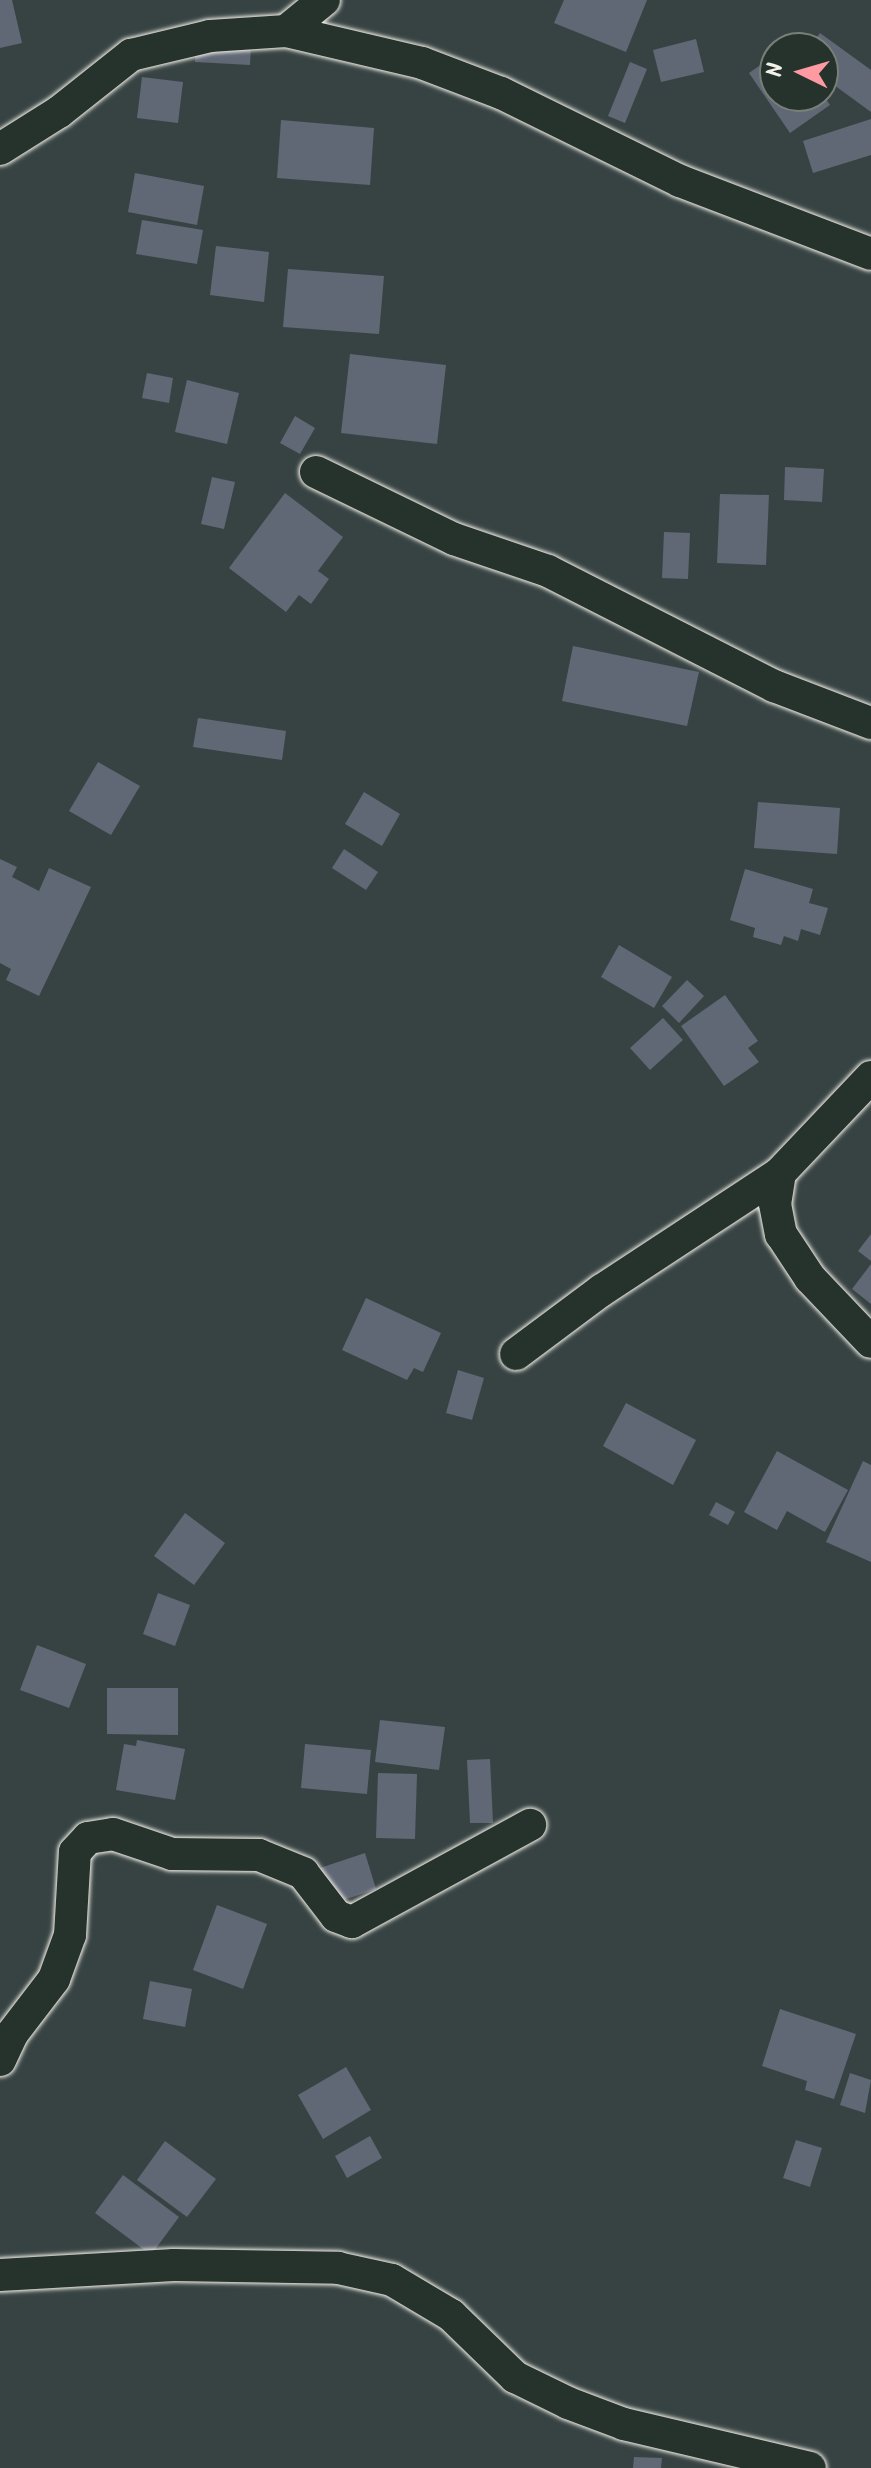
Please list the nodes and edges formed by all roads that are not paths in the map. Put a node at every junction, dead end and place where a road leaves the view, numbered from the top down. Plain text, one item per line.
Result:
1 (324, 0) edge
2 (286, 31) junction
3 (0, 149) edge
4 (871, 254) edge
5 (316, 472) dead end
6 (871, 723) edge
7 (871, 1077) edge
8 (780, 1173) junction
9 (871, 1342) edge
10 (516, 1354) dead end
11 (530, 1825) dead end
12 (0, 2060) edge
13 (0, 2275) edge
14 (810, 2468) edge

1 - 2 street
2 - 3 street
2 - 4 street
5 - 6 street
7 - 8 street
8 - 9 street
8 - 10 street
11 - 12 street
13 - 14 street

